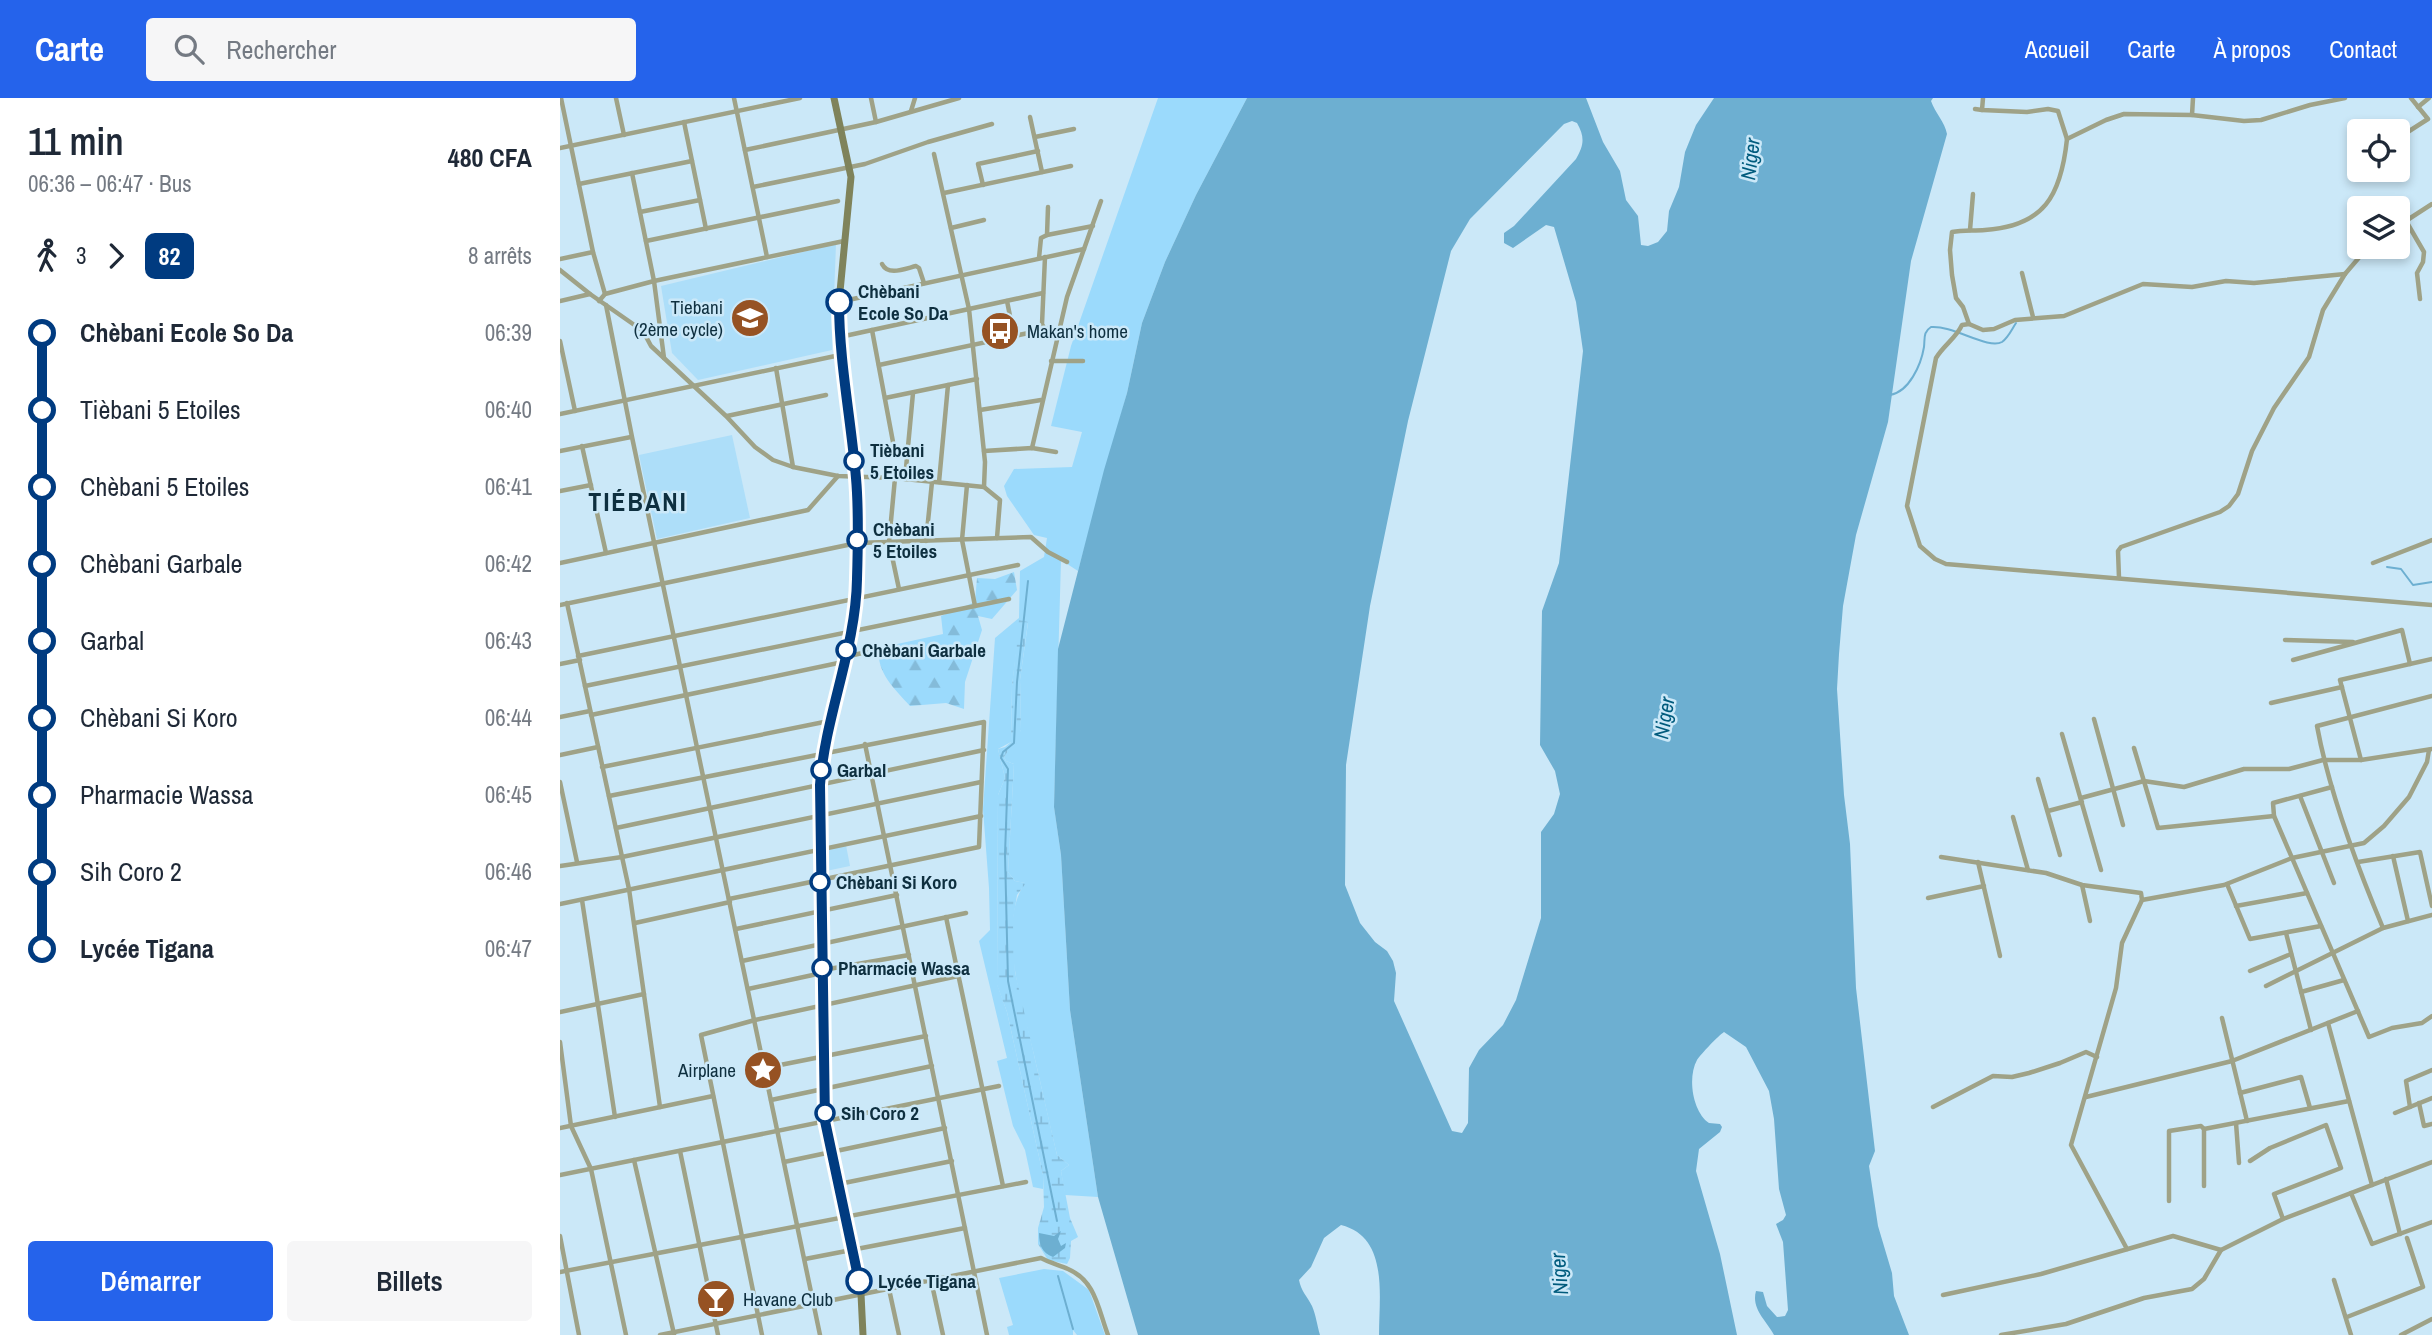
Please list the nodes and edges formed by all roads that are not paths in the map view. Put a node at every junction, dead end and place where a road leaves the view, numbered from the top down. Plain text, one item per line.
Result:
1 (561, 98) edge
2 (616, 98) edge
3 (734, 98) edge
4 (800, 98) edge
5 (834, 98) edge
6 (871, 98) edge
7 (915, 98) edge
8 (958, 98) edge
9 (1983, 98) edge
10 (2193, 98) edge
11 (2411, 98) edge
12 (2429, 98) edge
13 (787, 99) edge
14 (2343, 99) edge
15 (2418, 107) junction
16 (1975, 109) dead end
17 (562, 110) edge
18 (1982, 110) junction
19 (737, 111) junction
20 (911, 111) junction
21 (2192, 115) junction
22 (1030, 117) dead end
23 (684, 122) junction
24 (876, 122) junction
25 (992, 124) dead end
26 (1074, 129) dead end
27 (841, 130) junction
28 (2410, 131) edge
29 (624, 135) junction
30 (1035, 137) junction
31 (2067, 139) junction
32 (571, 146) junction
33 (560, 148) edge
34 (745, 150) junction
35 (1038, 151) junction
36 (934, 154) dead end
37 (692, 161) junction
38 (1071, 166) dead end
39 (851, 167) junction
40 (1042, 172) junction
41 (632, 173) junction
42 (579, 184) junction
43 (983, 185) junction
44 (752, 187) junction
45 (944, 193) junction
46 (1972, 194) dead end
47 (700, 200) junction
48 (838, 201) dead end
49 (1101, 201) dead end
50 (2432, 204) edge
51 (1048, 207) dead end
52 (640, 212) junction
53 (759, 218) junction
54 (2410, 218) edge
55 (985, 220) dead end
56 (1093, 226) junction
57 (951, 228) junction
58 (2410, 228) edge
59 (706, 229) junction
60 (1970, 230) junction
61 (1047, 235) junction
62 (844, 241) junction
63 (646, 242) junction
64 (1085, 249) junction
65 (593, 253) junction
66 (767, 257) junction
67 (1042, 258) junction
68 (560, 259) edge
69 (2358, 259) edge
70 (882, 264) dead end
71 (560, 270) edge
72 (2022, 272) dead end
73 (2345, 274) junction
74 (962, 275) junction
75 (654, 281) junction
76 (924, 284) junction
77 (1043, 293) junction
78 (605, 294) junction
79 (590, 295) junction
80 (2420, 299) dead end
81 (560, 301) edge
82 (599, 301) junction
83 (1007, 301) junction
84 (839, 302) junction
85 (606, 305) junction
86 (969, 309) junction
87 (2032, 317) junction
88 (1969, 324) junction
89 (872, 330) junction
90 (1059, 330) junction
91 (1033, 332) dead end
92 (1014, 336) junction
93 (839, 338) junction
94 (560, 341) edge
95 (974, 345) junction
96 (840, 355) junction
97 (664, 358) junction
98 (1051, 361) junction
99 (1083, 361) dead end
100 (879, 365) junction
101 (776, 368) junction
102 (977, 379) junction
103 (948, 385) junction
104 (692, 386) junction
105 (913, 392) junction
106 (826, 395) dead end
107 (885, 398) junction
108 (626, 400) junction
109 (1041, 400) junction
110 (783, 404) junction
111 (980, 410) junction
112 (575, 411) junction
113 (560, 414) edge
114 (726, 416) junction
115 (632, 437) junction
116 (893, 442) dead end
117 (583, 446) junction
118 (1032, 448) junction
119 (560, 451) edge
120 (984, 452) junction
121 (1056, 452) dead end
122 (793, 467) junction
123 (838, 476) junction
124 (856, 478) junction
125 (895, 478) junction
126 (905, 479) junction
127 (932, 482) junction
128 (939, 482) junction
129 (591, 485) junction
130 (967, 485) junction
131 (984, 487) junction
132 (560, 491) edge
133 (997, 538) junction
134 (962, 540) junction
135 (2432, 540) edge
136 (926, 541) junction
137 (655, 542) junction
138 (889, 542) junction
139 (857, 543) junction
140 (606, 553) junction
141 (1067, 562) dead end
142 (560, 563) edge
143 (2373, 563) dead end
144 (1018, 565) dead end
145 (968, 575) junction
146 (2119, 578) junction
147 (664, 583) junction
148 (899, 589) junction
149 (856, 598) junction
150 (1009, 599) dead end
151 (567, 603) junction
152 (560, 605) edge
153 (2432, 605) edge
154 (975, 606) junction
155 (850, 632) junction
156 (675, 636) junction
157 (2285, 640) dead end
158 (2358, 642) junction
159 (871, 651) dead end
160 (579, 658) junction
161 (2432, 659) edge
162 (844, 660) junction
163 (2293, 660) dead end
164 (560, 664) edge
165 (2410, 664) junction
166 (681, 666) junction
167 (585, 686) junction
168 (2342, 687) junction
169 (687, 695) junction
170 (2432, 696) edge
171 (2271, 703) dead end
172 (591, 713) junction
173 (560, 717) edge
174 (2350, 717) junction
175 (2094, 719) dead end
176 (830, 721) junction
177 (2062, 734) dead end
178 (866, 744) junction
179 (598, 747) junction
180 (698, 747) junction
181 (2133, 748) dead end
182 (984, 750) junction
183 (2430, 750) edge
184 (822, 753) junction
185 (560, 755) edge
186 (2323, 760) junction
187 (2361, 760) junction
188 (602, 767) junction
189 (872, 774) junction
190 (704, 777) junction
191 (2038, 779) dead end
192 (560, 782) edge
193 (982, 782) junction
194 (2144, 782) junction
195 (820, 785) junction
196 (2332, 787) junction
197 (2113, 789) junction
198 (609, 796) junction
199 (2300, 796) junction
200 (2081, 800) junction
201 (878, 804) junction
202 (710, 808) junction
203 (2048, 811) junction
204 (819, 816) junction
205 (981, 816) junction
206 (2274, 816) junction
207 (2013, 817) dead end
208 (2123, 825) dead end
209 (616, 828) junction
210 (884, 834) junction
211 (717, 837) junction
212 (2353, 847) junction
213 (820, 848) junction
214 (2322, 852) junction
215 (2060, 855) dead end
216 (2393, 856) junction
217 (622, 857) junction
218 (1941, 857) dead end
219 (2292, 858) junction
220 (577, 862) junction
221 (1978, 862) junction
222 (2358, 862) junction
223 (891, 865) junction
224 (560, 866) edge
225 (723, 869) junction
226 (2028, 870) junction
227 (2101, 870) dead end
228 (820, 880) junction
229 (2334, 883) dead end
230 (2227, 884) junction
231 (2082, 885) junction
232 (1984, 886) junction
233 (629, 889) junction
234 (2307, 893) junction
235 (897, 895) junction
236 (1928, 898) dead end
237 (582, 900) junction
238 (2142, 900) junction
239 (730, 901) junction
240 (560, 904) edge
241 (2236, 906) junction
242 (2432, 906) edge
243 (821, 911) junction
244 (966, 913) dead end
245 (2432, 915) edge
246 (946, 917) junction
247 (2090, 921) dead end
248 (2408, 921) junction
249 (635, 923) junction
250 (903, 926) junction
251 (2321, 926) junction
252 (2383, 928) junction
253 (736, 929) junction
254 (2286, 933) junction
255 (822, 944) junction
256 (2332, 953) junction
257 (2291, 954) junction
258 (909, 956) junction
259 (2000, 957) dead end
260 (742, 961) junction
261 (2250, 971) dead end
262 (2296, 971) junction
263 (822, 972) junction
264 (958, 976) junction
265 (2344, 979) junction
266 (915, 985) junction
267 (2266, 986) dead end
268 (748, 989) junction
269 (2301, 992) junction
270 (644, 993) junction
271 (598, 1004) junction
272 (823, 1005) junction
273 (2358, 1011) junction
274 (560, 1012) edge
275 (2432, 1016) edge
276 (2222, 1018) dead end
277 (755, 1020) junction
278 (2328, 1023) junction
279 (2311, 1030) junction
280 (926, 1036) junction
281 (560, 1042) edge
282 (823, 1056) junction
283 (2097, 1057) junction
284 (2232, 1061) junction
285 (932, 1066) junction
286 (765, 1068) junction
287 (2432, 1070) edge
288 (999, 1086) dead end
289 (823, 1089) junction
290 (983, 1089) junction
291 (2240, 1093) junction
292 (713, 1096) junction
293 (2086, 1097) junction
294 (939, 1098) junction
295 (2432, 1098) edge
296 (771, 1101) junction
297 (2349, 1101) junction
298 (2419, 1103) junction
299 (660, 1107) junction
300 (1933, 1107) dead end
301 (2410, 1107) junction
302 (2310, 1108) junction
303 (2395, 1114) dead end
304 (615, 1117) junction
305 (825, 1121) junction
306 (2247, 1121) junction
307 (2236, 1123) junction
308 (2432, 1124) edge
309 (572, 1126) junction
310 (560, 1128) edge
311 (945, 1128) junction
312 (2204, 1129) junction
313 (778, 1131) junction
314 (723, 1142) junction
315 (680, 1151) junction
316 (831, 1152) junction
317 (634, 1160) junction
318 (951, 1161) junction
319 (2250, 1161) dead end
320 (784, 1162) junction
321 (2432, 1162) edge
322 (2239, 1163) dead end
323 (591, 1169) junction
324 (560, 1175) edge
325 (2386, 1179) junction
326 (1026, 1182) dead end
327 (838, 1185) junction
328 (2372, 1185) junction
329 (1003, 1186) junction
330 (2204, 1186) dead end
331 (2351, 1192) junction
332 (958, 1195) junction
333 (2169, 1201) dead end
334 (845, 1217) junction
335 (2283, 1219) junction
336 (2432, 1222) edge
337 (797, 1226) junction
338 (965, 1228) junction
339 (2400, 1234) junction
340 (560, 1236) edge
341 (742, 1237) junction
342 (2407, 1238) dead end
343 (699, 1245) junction
344 (2127, 1249) junction
345 (852, 1250) junction
346 (2221, 1250) junction
347 (655, 1254) junction
348 (804, 1259) junction
349 (611, 1262) junction
350 (566, 1270) junction
351 (560, 1272) edge
352 (974, 1272) junction
353 (931, 1280) junction
354 (2334, 1280) dead end
355 (889, 1289) junction
356 (861, 1294) junction
357 (1943, 1295) dead end
358 (814, 1304) junction
359 (758, 1315) junction
360 (2347, 1317) junction
361 (2432, 1319) edge
362 (716, 1324) junction
363 (673, 1334) edge
364 (579, 1335) edge
365 (626, 1335) edge
366 (660, 1335) edge
367 (719, 1335) edge
368 (762, 1335) edge
369 (820, 1335) edge
370 (863, 1335) edge
371 (899, 1335) edge
372 (943, 1335) edge
373 (987, 1335) edge
374 (1108, 1335) edge
375 (2001, 1335) edge
376 (2351, 1335) edge
377 (2401, 1335) edge

1 - 17 street
2 - 29 street
3 - 19 street
4 - 13 street
5 - 27 main road
6 - 24 street
7 - 20 street
8 - 20 street
9 - 18 street
10 - 21 street
11 - 15 street
12 - 15 street
13 - 19 street
14 - 21 street
15 - 28 street
16 - 18 street
17 - 32 street
18 - 31 street
19 - 23 street
19 - 34 street
20 - 24 street
21 - 31 street
22 - 30 street
23 - 29 street
23 - 37 street
24 - 27 street
25 - 39 street
26 - 30 street
27 - 34 street
27 - 39 main road
29 - 32 street
30 - 35 street
31 - 60 street
32 - 33 street
32 - 42 street
34 - 44 street
35 - 40 street
35 - 43 street
36 - 45 street
37 - 41 street
37 - 47 street
38 - 40 street
39 - 44 street
39 - 62 main road
40 - 43 street
41 - 42 street
41 - 52 street
42 - 65 street
43 - 45 street
44 - 53 street
45 - 57 street
46 - 60 street
47 - 52 street
47 - 59 street
48 - 53 street
49 - 56 street
50 - 54 street
51 - 61 street
52 - 63 street
53 - 59 street
53 - 66 street
55 - 57 street
56 - 61 street
56 - 64 street
57 - 74 street
58 - 80 street
59 - 63 street
60 - 88 street
61 - 67 street
62 - 66 street
62 - 84 main road
63 - 75 street
64 - 67 street
64 - 90 street
65 - 68 street
65 - 78 street
66 - 75 street
67 - 74 street
67 - 77 street
69 - 73 street
70 - 76 street
71 - 79 street
72 - 87 street
73 - 87 street
73 - 146 street
74 - 76 street
74 - 86 street
75 - 78 street
75 - 97 street
76 - 84 street
77 - 83 street
77 - 90 street
78 - 82 street
79 - 81 street
79 - 82 street
82 - 85 street
83 - 86 street
83 - 92 street
84 - 93 main road
85 - 97 street
85 - 108 street
86 - 89 street
86 - 95 street
87 - 88 street
88 - 146 street
89 - 93 street
89 - 100 street
90 - 98 street
91 - 92 street
92 - 95 street
93 - 96 main road
94 - 112 street
95 - 100 street
95 - 102 street
96 - 101 street
96 - 124 main road
97 - 104 street
98 - 99 street
98 - 109 street
100 - 107 street
101 - 104 street
101 - 110 street
102 - 103 street
102 - 111 street
103 - 105 street
103 - 128 street
104 - 108 street
104 - 114 street
105 - 107 street
105 - 126 street
106 - 110 street
107 - 116 street
108 - 112 street
108 - 115 street
109 - 111 street
109 - 118 street
110 - 114 street
110 - 122 street
111 - 120 street
112 - 113 street
114 - 122 street
115 - 117 street
115 - 137 street
117 - 119 street
117 - 129 street
118 - 120 street
118 - 121 street
120 - 131 street
122 - 123 street
123 - 124 street
123 - 137 street
124 - 125 street
124 - 139 main road
125 - 126 street
125 - 138 street
126 - 127 street
127 - 128 street
127 - 136 street
128 - 130 street
129 - 132 street
129 - 140 street
130 - 131 street
130 - 134 street
131 - 133 street
133 - 134 street
133 - 141 street
134 - 136 street
134 - 145 street
135 - 143 street
136 - 138 street
137 - 140 street
137 - 147 street
138 - 139 street
138 - 148 street
139 - 147 street
139 - 149 main road
140 - 142 street
144 - 145 street
145 - 148 street
145 - 154 street
146 - 153 street
147 - 151 street
147 - 156 street
148 - 149 street
149 - 155 main road
149 - 156 street
150 - 154 street
151 - 152 street
151 - 160 street
154 - 155 street
155 - 162 main road
155 - 166 street
156 - 160 street
156 - 166 street
157 - 158 street
158 - 163 street
158 - 165 street
159 - 162 street
160 - 164 street
160 - 167 street
161 - 165 street
162 - 169 street
162 - 176 main road
165 - 168 street
166 - 167 street
166 - 169 street
167 - 172 street
168 - 171 street
168 - 174 street
169 - 172 street
169 - 180 street
170 - 174 street
172 - 173 street
172 - 179 street
174 - 186 street
174 - 187 street
175 - 197 street
176 - 180 street
176 - 184 main road
177 - 200 street
178 - 182 street
178 - 184 street
178 - 189 street
179 - 185 street
179 - 188 street
180 - 188 street
180 - 190 street
181 - 194 street
182 - 189 street
182 - 193 street
183 - 187 street
183 - 212 street
184 - 190 street
184 - 195 main road
186 - 187 street
186 - 194 street
186 - 196 street
188 - 198 street
189 - 195 street
189 - 201 street
190 - 198 street
190 - 202 street
191 - 203 street
192 - 220 street
193 - 201 street
193 - 205 street
194 - 197 street
194 - 206 street
195 - 202 street
195 - 204 main road
196 - 199 street
196 - 212 street
197 - 200 street
197 - 208 street
198 - 209 street
199 - 206 street
199 - 214 street
200 - 203 street
200 - 227 street
201 - 204 street
201 - 210 street
202 - 209 street
202 - 211 street
203 - 215 street
204 - 211 street
204 - 213 main road
205 - 210 street
205 - 223 street
206 - 219 street
207 - 226 street
209 - 217 street
210 - 213 street
210 - 223 street
211 - 217 street
211 - 225 street
212 - 214 street
212 - 222 street
213 - 225 street
213 - 228 main road
214 - 219 street
214 - 229 street
216 - 222 street
216 - 242 street
216 - 248 street
217 - 220 street
217 - 233 street
218 - 221 street
219 - 230 street
219 - 234 street
220 - 224 street
221 - 226 street
221 - 232 street
222 - 252 street
223 - 228 street
223 - 235 street
225 - 233 street
225 - 239 street
226 - 231 street
228 - 239 street
228 - 243 main road
230 - 238 street
230 - 241 street
231 - 238 street
231 - 247 street
232 - 236 street
232 - 259 street
233 - 237 street
233 - 249 street
234 - 241 street
234 - 251 street
235 - 243 street
235 - 250 street
237 - 240 street
237 - 271 street
238 - 283 street
239 - 249 street
239 - 253 street
241 - 254 street
243 - 253 street
243 - 255 main road
244 - 246 street
245 - 248 street
246 - 250 street
246 - 264 street
248 - 252 street
249 - 270 street
250 - 255 street
250 - 258 street
251 - 254 street
251 - 256 street
252 - 256 street
253 - 260 street
254 - 257 street
255 - 260 street
255 - 263 main road
256 - 262 street
256 - 265 street
257 - 261 street
257 - 262 street
258 - 263 street
258 - 266 street
260 - 268 street
262 - 267 street
262 - 269 street
263 - 268 street
263 - 272 main road
264 - 266 street
264 - 290 street
265 - 269 street
265 - 273 street
266 - 272 street
266 - 280 street
268 - 277 street
269 - 279 street
270 - 271 street
270 - 299 street
271 - 274 street
271 - 304 street
272 - 277 street
272 - 282 main road
273 - 275 street
273 - 278 street
276 - 284 street
277 - 286 street
277 - 292 street
278 - 279 street
278 - 297 street
279 - 284 street
280 - 282 street
280 - 285 street
281 - 309 street
282 - 286 street
282 - 289 main road
283 - 293 street
283 - 300 street
284 - 291 street
284 - 293 street
285 - 289 street
285 - 294 street
286 - 296 street
287 - 301 street
288 - 290 street
289 - 296 street
289 - 305 main road
290 - 294 street
290 - 329 street
291 - 302 street
291 - 306 street
292 - 299 street
292 - 314 street
293 - 344 street
294 - 305 street
294 - 311 street
295 - 298 street
296 - 313 street
297 - 302 street
297 - 328 street
298 - 301 street
298 - 308 street
299 - 304 street
301 - 303 street
302 - 306 street
304 - 309 street
305 - 313 street
305 - 316 main road
306 - 307 street
307 - 312 street
307 - 322 street
309 - 310 street
309 - 323 street
311 - 316 street
311 - 318 street
312 - 330 street
312 - 333 street
313 - 314 street
313 - 320 street
314 - 315 street
314 - 341 street
315 - 317 street
315 - 343 street
316 - 320 street
316 - 327 main road
317 - 323 street
317 - 347 street
318 - 327 street
318 - 332 street
319 - 335 street
320 - 337 street
321 - 325 street
323 - 324 street
323 - 349 street
325 - 328 street
325 - 339 street
326 - 329 street
327 - 334 main road
328 - 331 street
329 - 332 street
331 - 335 street
331 - 339 street
332 - 334 street
332 - 338 street
334 - 337 street
334 - 345 main road
335 - 346 street
336 - 339 street
337 - 341 street
337 - 348 street
338 - 345 street
338 - 352 street
340 - 350 street
341 - 343 street
341 - 359 street
342 - 360 street
343 - 347 street
343 - 362 street
344 - 346 street
344 - 357 street
345 - 348 street
345 - 356 main road
346 - 375 street
347 - 349 street
347 - 363 street
348 - 358 street
349 - 350 street
349 - 365 street
350 - 351 street
350 - 364 street
352 - 353 street
352 - 373 street
352 - 374 street
353 - 355 street
353 - 372 street
354 - 360 street
355 - 356 street
355 - 371 street
356 - 358 street
356 - 370 main road
358 - 359 street
358 - 369 street
359 - 362 street
359 - 368 street
360 - 376 street
361 - 377 street
362 - 363 street
362 - 367 street
363 - 366 street

